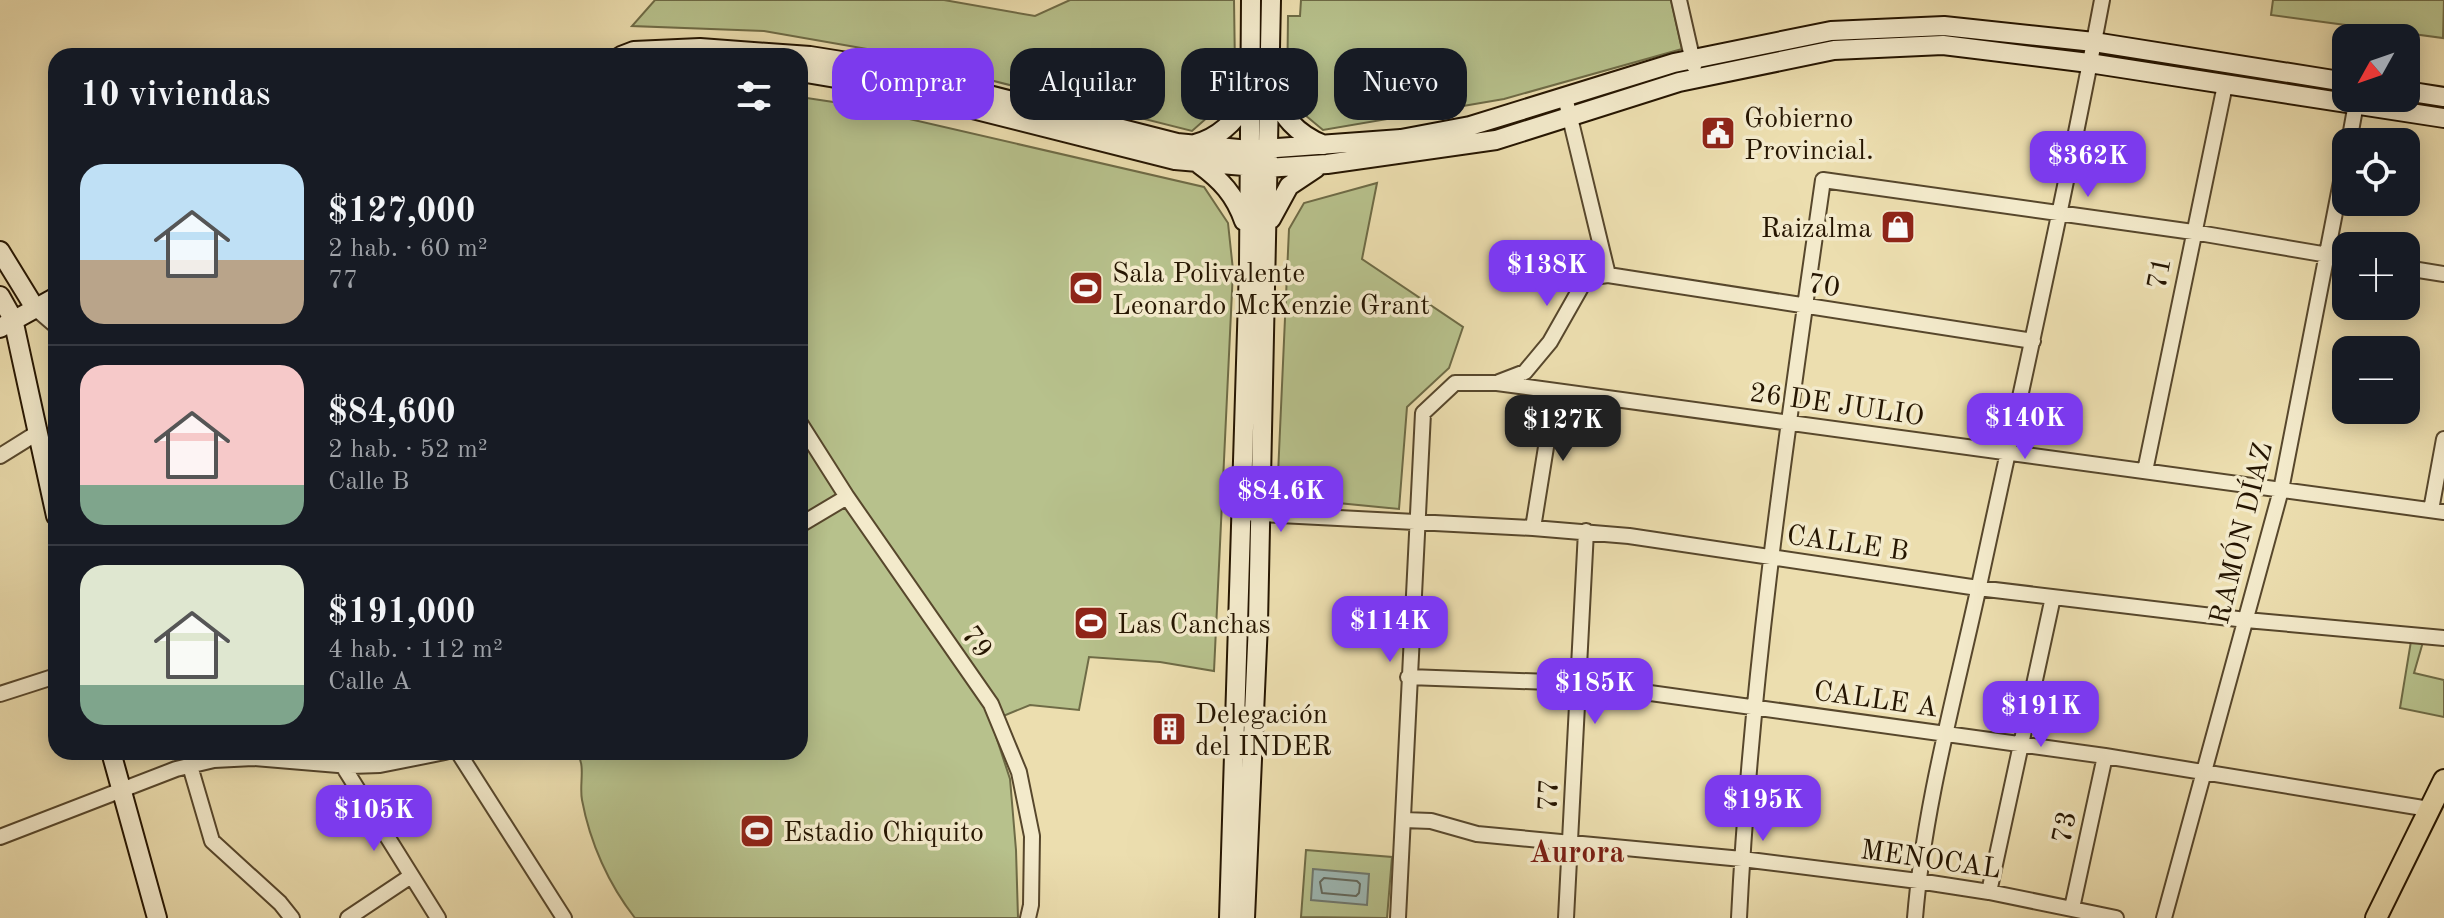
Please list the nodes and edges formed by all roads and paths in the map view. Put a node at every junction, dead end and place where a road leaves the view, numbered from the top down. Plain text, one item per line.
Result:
1 (1251, 0) edge
2 (1271, 0) edge
3 (1679, 0) edge
4 (2102, 0) edge
5 (2094, 42) junction
6 (1250, 48) edge
7 (1269, 48) edge
8 (808, 56) edge
9 (2089, 63) junction
10 (1695, 69) junction
11 (808, 73) edge
12 (2332, 80) edge
13 (2225, 85) junction
14 (2420, 93) edge
15 (2444, 97) edge
16 (2332, 98) edge
17 (1567, 106) junction
18 (2413, 112) edge
19 (2444, 118) edge
20 (1234, 120) edge
21 (1252, 120) edge
22 (1263, 120) edge
23 (1287, 120) edge
24 (1190, 145) junction
25 (1324, 145) junction
26 (1258, 159) junction
27 (1198, 163) junction
28 (1320, 165) junction
29 (2059, 215) junction
30 (2334, 216) edge
31 (1258, 232) junction
32 (2193, 232) junction
33 (0, 251) edge
34 (2327, 255) junction
35 (2332, 256) edge
36 (2420, 270) edge
37 (2444, 274) edge
38 (1608, 275) junction
39 (20, 283) junction
40 (48, 293) edge
41 (0, 296) edge
42 (48, 299) edge
43 (1805, 307) junction
44 (35, 308) junction
45 (48, 319) edge
46 (6, 324) edge
47 (2033, 341) junction
48 (1497, 383) junction
49 (1555, 391) junction
50 (1789, 422) junction
51 (37, 433) junction
52 (808, 436) edge
53 (2444, 439) edge
54 (2007, 454) junction
55 (0, 456) edge
56 (2145, 471) junction
57 (48, 481) edge
58 (2281, 490) junction
59 (847, 497) junction
60 (2438, 511) edge
61 (1251, 513) junction
62 (808, 520) edge
63 (1418, 521) junction
64 (1533, 528) junction
65 (1586, 531) junction
66 (1770, 557) junction
67 (1978, 588) junction
68 (2053, 597) junction
69 (2246, 620) junction
70 (2444, 638) edge
71 (1408, 677) junction
72 (48, 679) edge
73 (1578, 683) junction
74 (0, 694) edge
75 (1754, 707) junction
76 (1945, 733) junction
77 (2023, 745) junction
78 (2105, 756) junction
79 (113, 760) edge
80 (214, 760) edge
81 (276, 760) edge
82 (405, 760) edge
83 (463, 760) edge
84 (190, 766) junction
85 (343, 766) junction
86 (2203, 771) junction
87 (2444, 780) edge
88 (120, 790) junction
89 (2429, 809) junction
90 (1404, 820) junction
91 (0, 837) edge
92 (1570, 843) junction
93 (1742, 859) junction
94 (411, 876) junction
95 (1918, 881) junction
96 (1989, 892) junction
97 (2072, 908) junction
98 (157, 918) edge
99 (292, 918) edge
100 (348, 918) edge
101 (438, 918) edge
102 (564, 918) edge
103 (1028, 918) edge
104 (1229, 918) edge
105 (1245, 918) edge
106 (1398, 918) edge
107 (1566, 918) edge
108 (1739, 918) edge
109 (1915, 918) edge
110 (2116, 918) edge
111 (2164, 918) edge
112 (2376, 918) edge

1 - 6 main road
2 - 7 main road
3 - 10 street
4 - 5 street
5 - 9 street
5 - 10 main road
5 - 12 main road
8 - 24 main road
9 - 10 main road
9 - 13 main road
9 - 29 street
10 - 17 main road
11 - 27 main road
13 - 16 main road
13 - 32 street, 71
14 - 15 main road
17 - 25 main road
17 - 28 main road
17 - 38 street
18 - 19 main road
20 - 24 main road
21 - 26 main road
22 - 26 main road
23 - 25 main road
24 - 26 main road
25 - 26 main road
26 - 27 main road
26 - 28 main road
26 - 31 main road
27 - 31 main road
28 - 31 main road
29 - 32 street
29 - 43 street
29 - 47 street
30 - 34 street, RAMÓN DÍAZ
31 - 61 main road
32 - 34 street
32 - 56 street, 71
33 - 39 main road
34 - 35 street
34 - 58 street, RAMÓN DÍAZ
36 - 37 street
38 - 43 street, 70
38 - 48 street
39 - 40 main road
39 - 44 main road
41 - 46 main road
42 - 44 main road
43 - 47 street, 70
43 - 50 street
44 - 45 street
44 - 46 main road
46 - 51 main road
47 - 54 street
48 - 49 street, 26 DE JULIO
48 - 63 street, 26 DE JULIO
49 - 50 street, 26 DE JULIO
49 - 64 street
50 - 54 street, 26 DE JULIO
50 - 66 street
51 - 55 street
51 - 57 main road
52 - 59 street, 79
53 - 60 street
54 - 56 street, 26 DE JULIO
54 - 67 street
56 - 58 street, 26 DE JULIO
58 - 60 street, 26 DE JULIO
58 - 69 street, RAMÓN DÍAZ
59 - 62 street
59 - 103 street, 79
61 - 63 street, CALLE B
61 - 104 main road
61 - 105 main road
63 - 64 street, CALLE B
63 - 71 street
64 - 65 street, CALLE B
65 - 66 street, CALLE B
65 - 73 street, 77
66 - 67 street, CALLE B
66 - 75 street
67 - 68 street, CALLE B
67 - 76 street
68 - 69 street, CALLE B
68 - 77 street
69 - 70 street, CALLE B
69 - 86 street, RAMÓN DÍAZ
71 - 73 street, CALLE A
71 - 90 street
72 - 74 street
73 - 75 street, CALLE A
73 - 92 street, 77
75 - 76 street, CALLE A
75 - 93 street
76 - 77 street, CALLE A
76 - 95 street
77 - 78 street, CALLE A
77 - 96 street
78 - 86 street, CALLE A
78 - 97 street, 73
79 - 88 main road
80 - 84 street
81 - 85 street
82 - 85 street
83 - 102 street
84 - 88 street
84 - 99 street
85 - 94 street
86 - 89 street, CALLE A
86 - 111 street, RAMÓN DÍAZ
87 - 89 main road
88 - 91 street
88 - 98 main road
89 - 112 main road
90 - 92 street, MENOCAL
90 - 106 street
92 - 93 street, MENOCAL
92 - 107 street, 77
93 - 95 street, MENOCAL
93 - 108 street
94 - 100 street
94 - 101 street
95 - 96 street, MENOCAL
95 - 109 street
96 - 97 street, MENOCAL
97 - 110 street, MENOCAL

